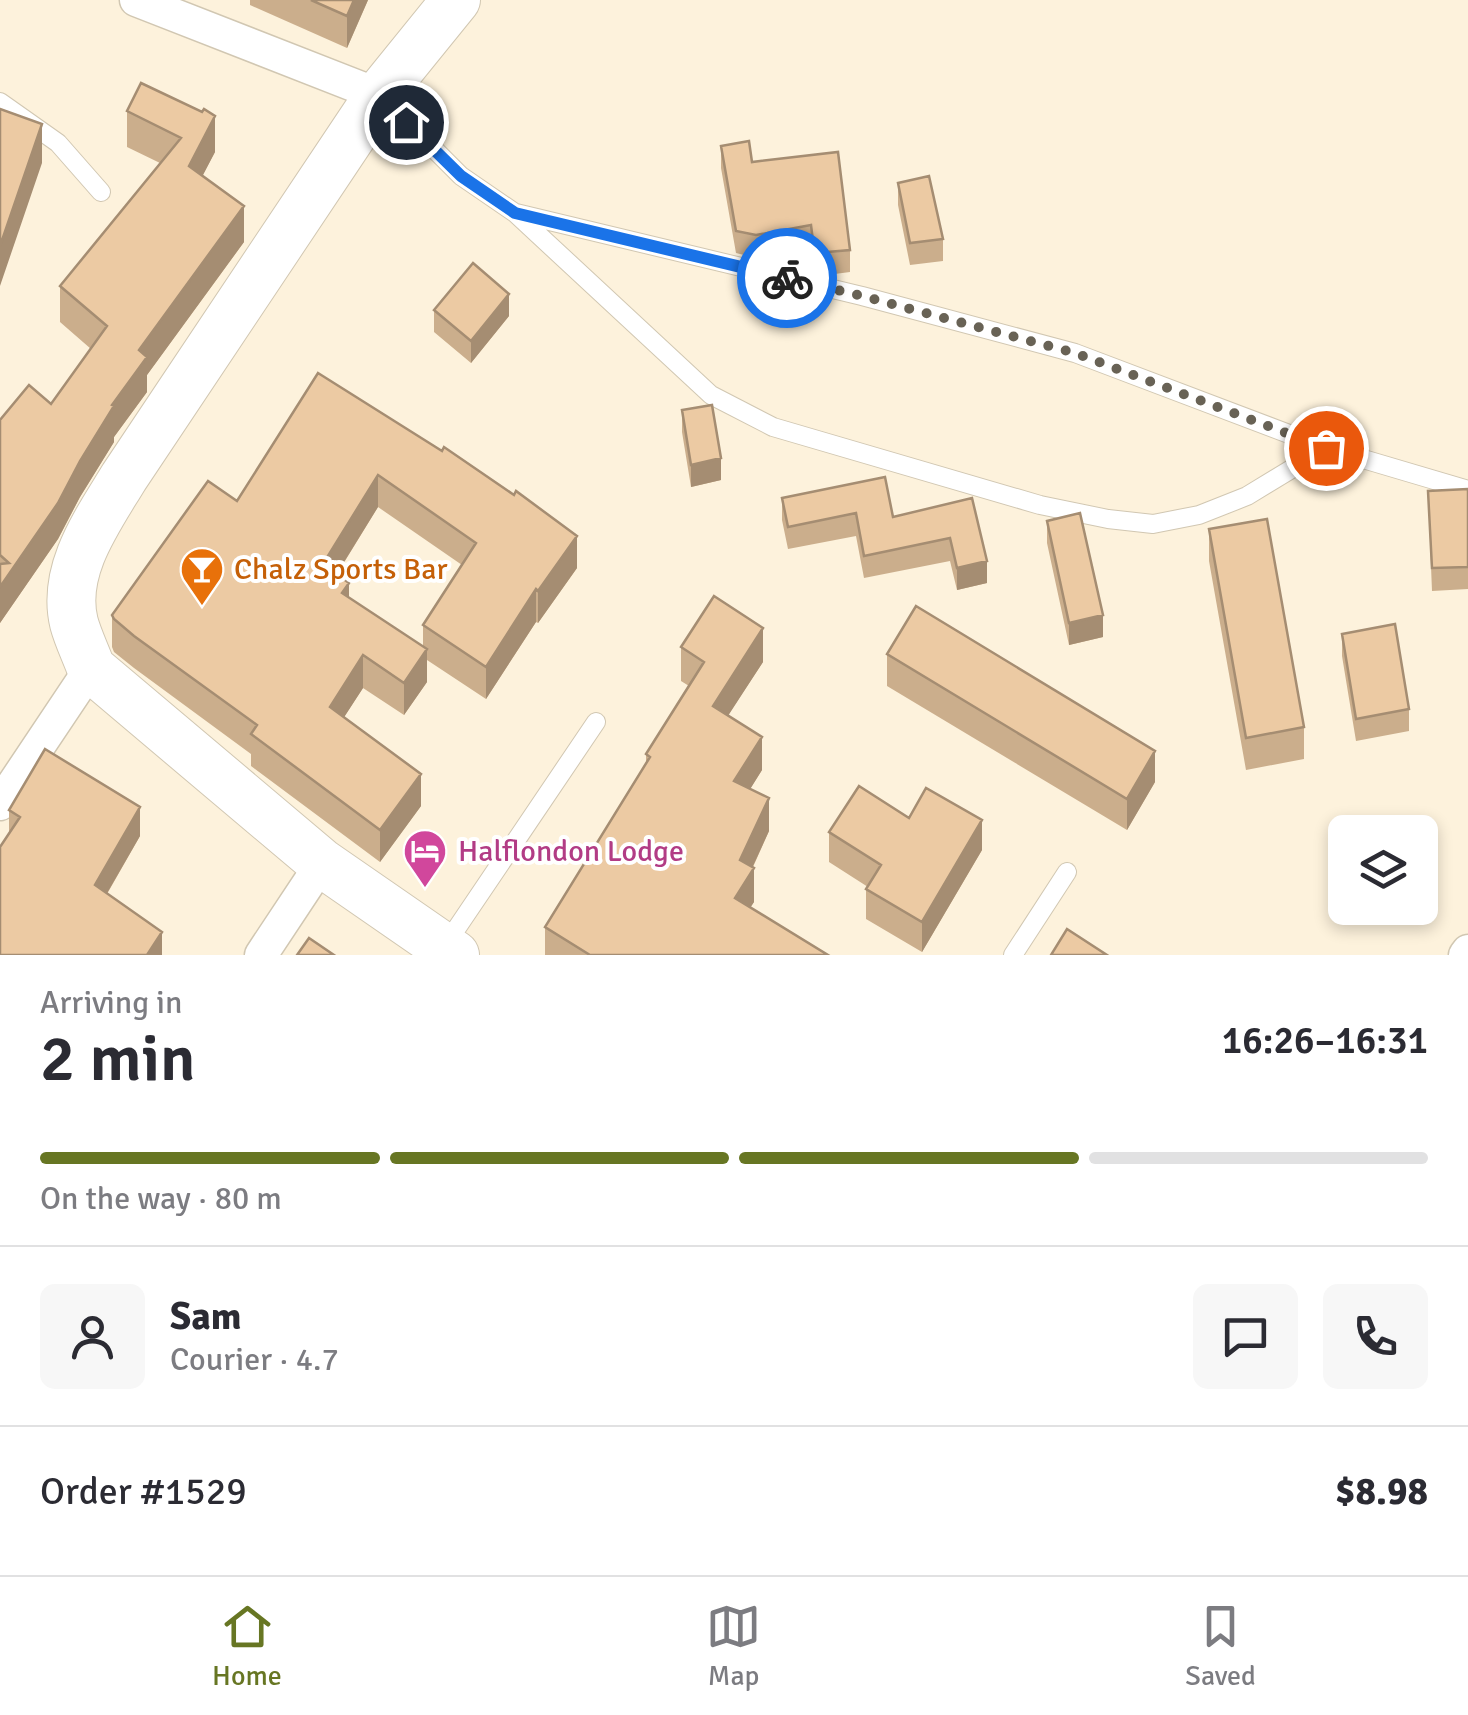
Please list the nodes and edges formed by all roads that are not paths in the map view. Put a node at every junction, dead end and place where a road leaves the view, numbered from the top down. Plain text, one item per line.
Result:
1 (136, 0) edge
2 (456, 0) edge
3 (380, 95) junction
4 (0, 102) edge
5 (101, 192) dead end
6 (515, 213) junction
7 (1326, 448) junction
8 (1468, 490) edge
9 (91, 668) junction
10 (596, 722) dead end
11 (0, 804) edge
12 (322, 864) junction
13 (1066, 872) dead end
14 (449, 951) edge
15 (261, 955) edge
16 (1012, 955) edge

1 - 3 street
2 - 3 street
3 - 6 lane
3 - 9 street
4 - 5 lane
6 - 7 lane
6 - 7 lane
7 - 8 lane
9 - 11 street
9 - 12 street
10 - 14 lane
12 - 14 street
12 - 15 street
13 - 16 lane

